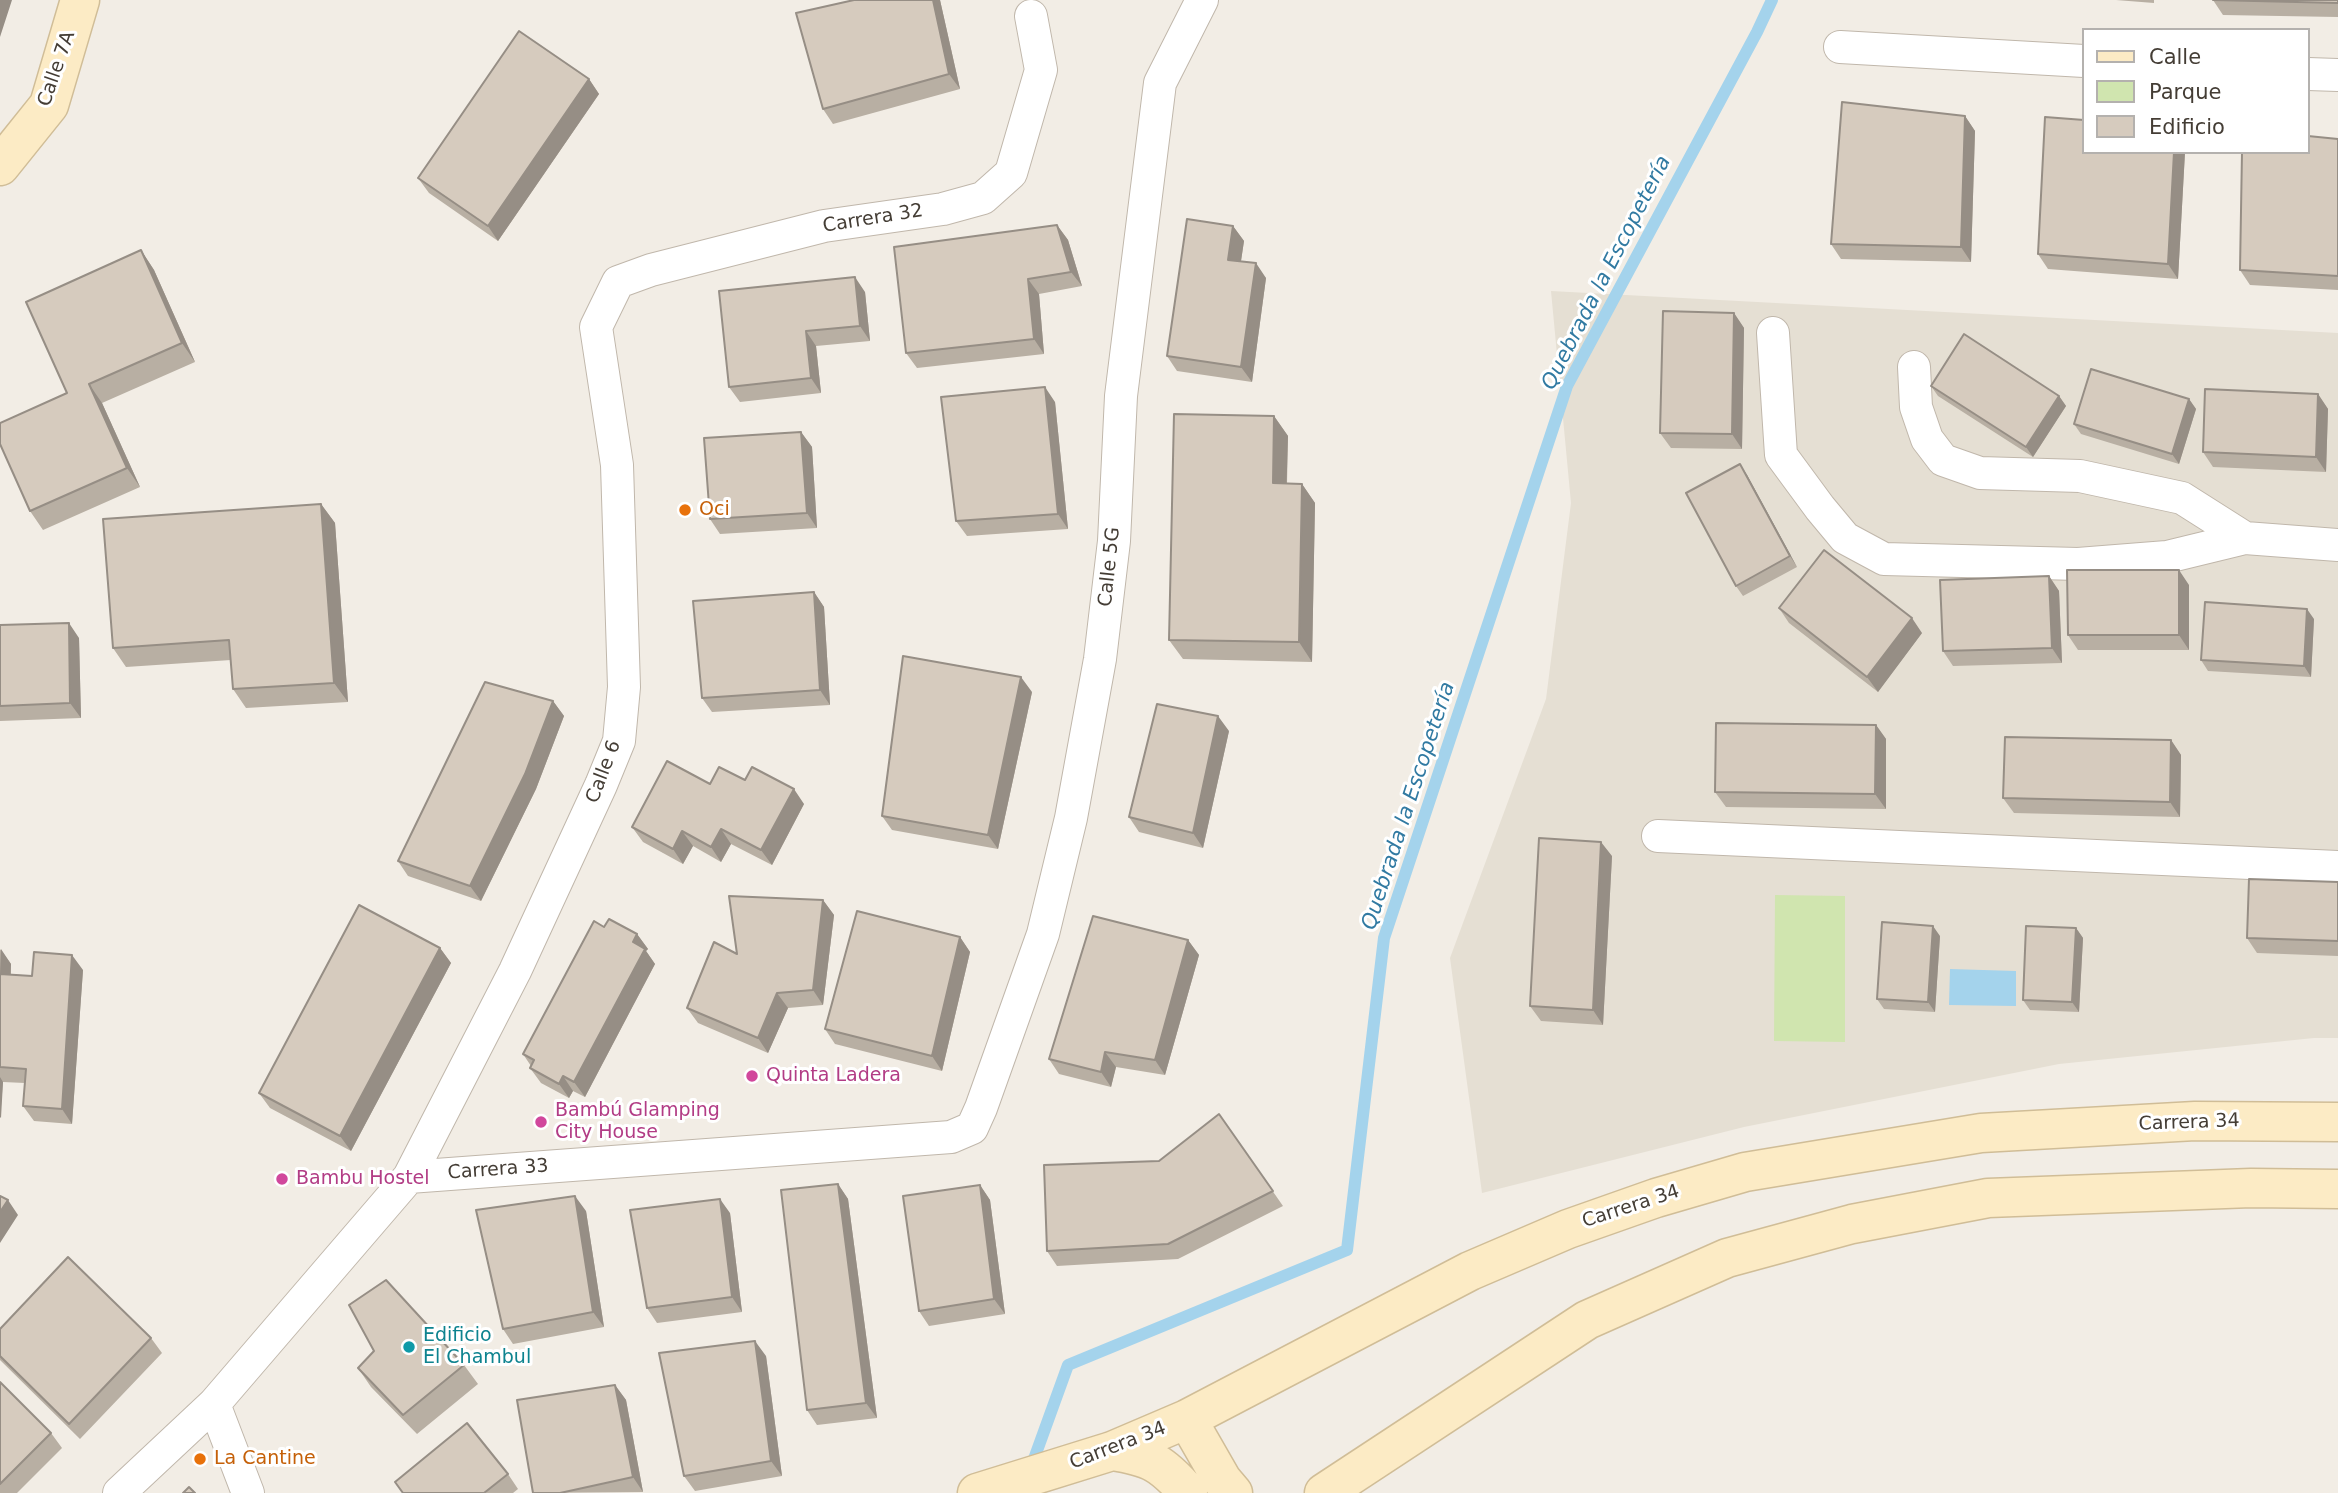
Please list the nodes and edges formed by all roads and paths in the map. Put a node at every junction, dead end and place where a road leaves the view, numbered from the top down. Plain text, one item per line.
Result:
1 (80, 0) edge
2 (1202, 0) edge
3 (1031, 16) dead end
4 (1840, 47) dead end
5 (2082, 61) edge
6 (2310, 74) edge
7 (2338, 75) edge
8 (0, 166) edge
9 (596, 327) joint
10 (1773, 334) dead end
11 (1914, 367) dead end
12 (2245, 538) junction
13 (2338, 545) edge
14 (1658, 836) dead end
15 (2338, 867) edge
16 (2338, 1122) edge
17 (972, 1128) joint
18 (409, 1177) junction
19 (2338, 1189) edge
20 (214, 1404) junction
21 (1187, 1419) junction
22 (1096, 1456) junction
23 (984, 1492) edge
24 (119, 1493) edge
25 (248, 1493) edge
26 (1188, 1493) edge
27 (1233, 1493) edge
28 (1324, 1493) edge

1 - 8 street, Calle 7A
2 - 17 street, Calle 5G
3 - 9 street, Carrera 32
4 - 5 street
6 - 7 street
9 - 18 street, Calle 6
10 - 12 street
11 - 12 street
12 - 13 street
14 - 15 street
16 - 21 street, Carrera 34
17 - 18 street, Carrera 33
18 - 20 street
19 - 28 street
20 - 24 street
20 - 25 street
21 - 22 street, Carrera 34
21 - 27 street
22 - 23 street, Carrera 34
22 - 26 street

